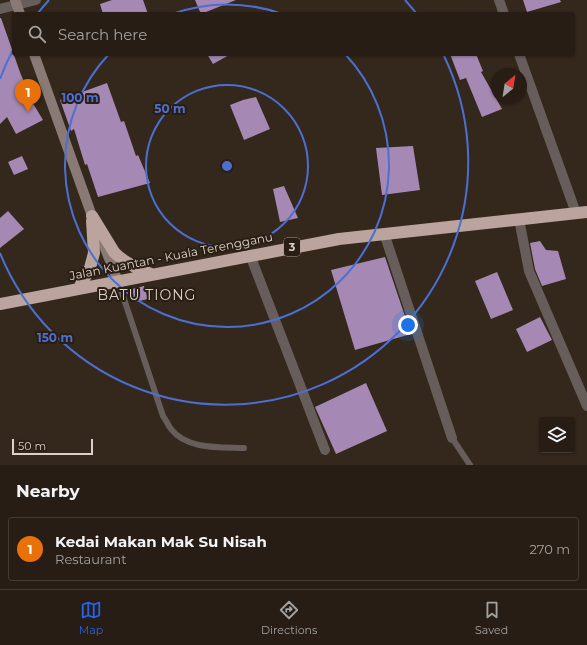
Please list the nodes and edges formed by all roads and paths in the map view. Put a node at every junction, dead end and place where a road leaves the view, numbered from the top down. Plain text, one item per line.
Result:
1 (36, 0) edge
2 (499, 0) edge
3 (15, 2) edge
4 (0, 8) edge
5 (19, 12) edge
6 (503, 12) edge
7 (35, 56) edge
8 (520, 56) edge
9 (581, 212) edge
10 (92, 216) junction
11 (520, 219) junction
12 (384, 233) junction
13 (250, 255) junction
14 (152, 274) junction
15 (118, 281) junction
16 (79, 288) junction
17 (0, 304) edge
18 (587, 406) edge
19 (452, 438) joint
20 (244, 448) dead end
21 (325, 450) dead end
22 (470, 465) edge

1 - 3 street
2 - 6 street
3 - 4 street
3 - 5 street
7 - 10 street
8 - 9 street
9 - 11 highway, Jalan Kuantan - Kuala Terengganu / 3
10 - 14 highway
10 - 15 street
10 - 16 highway
11 - 12 highway, Jalan Kuantan - Kuala Terengganu / 3
11 - 18 street
12 - 13 highway, Jalan Kuantan - Kuala Terengganu / 3
12 - 19 street
13 - 14 highway, Jalan Kuantan - Kuala Terengganu / 3
13 - 21 street
14 - 15 highway, Jalan Kuantan - Kuala Terengganu / 3
15 - 16 highway, Jalan Kuantan - Kuala Terengganu / 3
15 - 20 lane
16 - 17 highway, Jalan Kuantan - Kuala Terengganu / 3
19 - 22 lane

